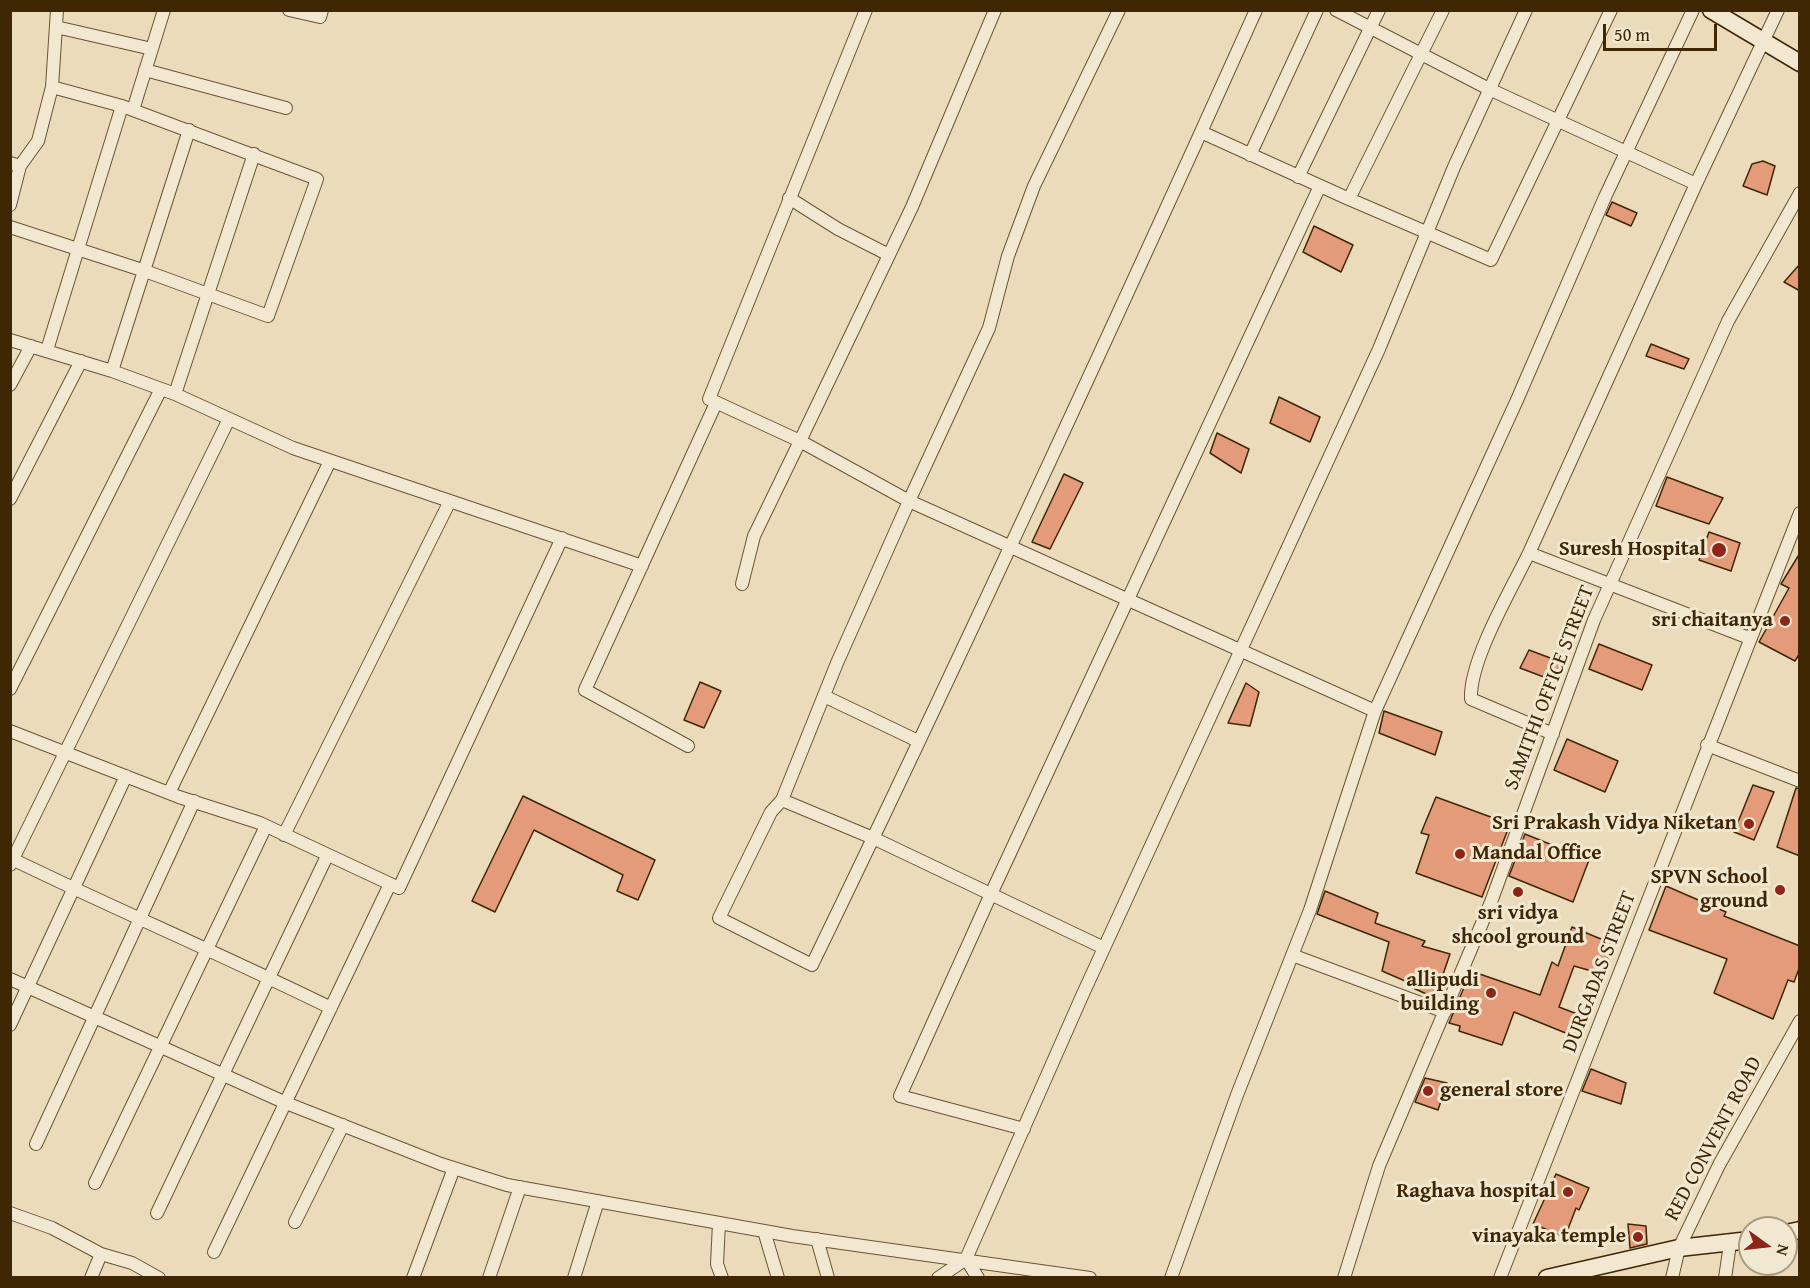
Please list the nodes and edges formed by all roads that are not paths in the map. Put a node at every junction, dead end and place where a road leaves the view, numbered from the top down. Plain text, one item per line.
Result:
1 (57, 10) edge
2 (164, 10) edge
3 (289, 10) edge
4 (322, 10) edge
5 (866, 10) edge
6 (995, 10) edge
7 (1119, 10) edge
8 (1256, 10) edge
9 (1317, 10) edge
10 (1336, 10) edge
11 (1379, 10) edge
12 (1443, 10) edge
13 (1526, 10) edge
14 (1611, 10) edge
15 (1693, 10) edge
16 (1711, 10) edge
17 (1778, 10) edge
18 (56, 27) junction
19 (1371, 27) junction
20 (1763, 41) junction
21 (152, 49) junction
22 (1420, 55) junction
23 (1800, 63) edge
24 (145, 70) junction
25 (52, 87) junction
26 (1489, 89) junction
27 (128, 108) junction
28 (286, 108) dead end
29 (1557, 122) junction
30 (189, 130) junction
31 (1201, 132) junction
32 (254, 154) junction
33 (1626, 154) junction
34 (1250, 155) junction
35 (15, 165) edge
36 (1298, 177) junction
37 (1696, 184) junction
38 (1319, 188) junction
39 (1800, 193) edge
40 (789, 198) junction
41 (1348, 199) junction
42 (10, 205) edge
43 (10, 227) edge
44 (1427, 231) junction
45 (78, 250) junction
46 (889, 255) junction
47 (145, 271) junction
48 (207, 294) junction
49 (10, 340) edge
50 (31, 346) junction
51 (47, 350) junction
52 (81, 361) junction
53 (112, 371) junction
54 (10, 385) edge
55 (161, 389) junction
56 (175, 394) junction
57 (717, 403) junction
58 (229, 419) junction
59 (800, 441) junction
60 (330, 461) junction
61 (10, 499) edge
62 (450, 501) junction
63 (909, 501) junction
64 (1800, 513) edge
65 (562, 538) junction
66 (1011, 549) junction
67 (1529, 554) junction
68 (642, 566) junction
69 (742, 584) dead end
70 (1612, 584) junction
71 (1127, 601) junction
72 (1749, 638) junction
73 (1242, 650) junction
74 (10, 689) edge
75 (824, 696) junction
76 (1375, 711) junction
77 (10, 731) edge
78 (1553, 734) junction
79 (918, 741) junction
80 (1707, 745) junction
81 (688, 746) dead end
82 (64, 752) junction
83 (126, 776) junction
84 (1800, 781) edge
85 (169, 793) junction
86 (194, 801) junction
87 (782, 801) junction
88 (266, 826) junction
89 (284, 835) junction
90 (873, 838) junction
91 (327, 856) junction
92 (11, 861) edge
93 (390, 884) junction
94 (75, 888) junction
95 (992, 894) junction
96 (141, 920) junction
97 (208, 948) junction
98 (1104, 948) junction
99 (1292, 955) junction
100 (269, 977) junction
101 (10, 979) edge
102 (29, 988) junction
103 (331, 1008) junction
104 (1445, 1012) junction
105 (93, 1017) junction
106 (1800, 1022) edge
107 (10, 1025) edge
108 (160, 1048) junction
109 (222, 1075) junction
110 (286, 1103) junction
111 (343, 1125) junction
112 (1024, 1129) junction
113 (36, 1144) dead end
114 (454, 1168) junction
115 (95, 1182) dead end
116 (520, 1187) junction
117 (598, 1201) junction
118 (10, 1213) edge
119 (157, 1213) dead end
120 (295, 1222) dead end
121 (719, 1223) junction
122 (764, 1231) junction
123 (817, 1239) junction
124 (1738, 1242) edge
125 (1730, 1244) junction
126 (1679, 1248) junction
127 (214, 1252) dead end
128 (101, 1254) junction
129 (966, 1259) junction
130 (1051, 1275) edge
131 (91, 1278) edge
132 (159, 1278) edge
133 (413, 1278) edge
134 (489, 1278) edge
135 (574, 1278) edge
136 (722, 1278) edge
137 (778, 1278) edge
138 (828, 1278) edge
139 (938, 1278) edge
140 (978, 1278) edge
141 (1090, 1278) edge
142 (1171, 1278) edge
143 (1344, 1278) edge
144 (1500, 1278) edge
145 (1547, 1278) edge
146 (1672, 1278) edge
147 (1725, 1278) edge

1 - 18 street
2 - 21 street
3 - 4 street
5 - 40 street
6 - 46 street
7 - 63 street
8 - 31 street
9 - 34 street
10 - 19 street
11 - 19 street
12 - 22 street
13 - 26 street
14 - 29 street
15 - 33 street
16 - 20 main road
17 - 20 street
18 - 21 street
18 - 25 street
19 - 22 street
19 - 36 street
20 - 23 main road
20 - 37 street
21 - 24 street
22 - 26 street
22 - 41 street
24 - 27 street
24 - 28 street
25 - 27 street
25 - 35 street
26 - 29 street
26 - 44 street
27 - 30 street
27 - 45 street
29 - 33 street
29 - 44 street
30 - 32 street
30 - 47 street
31 - 34 street
31 - 66 street
32 - 48 street
32 - 48 street
33 - 37 street
33 - 76 street
34 - 36 street
35 - 42 street
36 - 38 street
37 - 67 street
38 - 41 street
38 - 71 street
39 - 70 street, SAMITHI OFFICE STREET
40 - 46 street
40 - 57 street
41 - 44 street
43 - 45 street
44 - 73 street
45 - 47 street
45 - 51 street
46 - 59 street
47 - 48 street
47 - 53 street
48 - 56 street
49 - 50 street
50 - 51 street
50 - 54 street
51 - 52 street
52 - 53 street
52 - 61 street
53 - 55 street
55 - 56 street
55 - 74 street
56 - 58 street
57 - 59 street
57 - 68 street
58 - 60 street
58 - 82 street
59 - 63 street
59 - 69 street
60 - 62 street
60 - 85 street
62 - 65 street
62 - 89 street
63 - 66 street
63 - 75 street
64 - 72 street, DURGADAS STREET
65 - 68 street
65 - 93 street
66 - 71 street
66 - 79 street
67 - 70 street
67 - 78 street
68 - 81 street
70 - 72 street
70 - 78 street, SAMITHI OFFICE STREET
71 - 73 street
71 - 95 street
72 - 80 street, DURGADAS STREET
73 - 76 street
73 - 98 street
75 - 79 street
75 - 87 street
76 - 99 street
77 - 82 street
78 - 104 street, SAMITHI OFFICE STREET
79 - 90 street
80 - 84 street
80 - 144 street, DURGADAS STREET
82 - 83 street
82 - 92 street
83 - 85 street
83 - 94 street
85 - 86 street
86 - 88 street
86 - 96 street
87 - 90 street
87 - 90 street
88 - 89 street
88 - 97 street
89 - 91 street
90 - 95 street
91 - 93 street
91 - 100 street
92 - 94 street
93 - 103 street
94 - 96 street
94 - 102 street
95 - 98 street
95 - 112 street
96 - 97 street
96 - 105 street
97 - 100 street
97 - 108 street
98 - 112 street
99 - 104 street
99 - 142 street
100 - 103 street
100 - 109 street
101 - 102 street
102 - 105 street
102 - 107 street
103 - 110 street
104 - 143 street, SAMITHI OFFICE STREET
105 - 108 street
105 - 113 street
106 - 126 street, RED CONVENT ROAD
108 - 109 street
108 - 115 street
109 - 110 street
109 - 119 street
110 - 111 street
110 - 127 street
111 - 114 street
111 - 120 street
112 - 129 street
114 - 116 street
114 - 133 street
116 - 117 street
116 - 134 street
117 - 121 street
117 - 135 street
118 - 128 street
121 - 122 street
121 - 136 street
122 - 123 street
122 - 137 street
123 - 129 street
123 - 138 street
124 - 125 main road
125 - 126 main road
125 - 147 street
126 - 145 main road
126 - 146 street, RED CONVENT ROAD
128 - 131 street
128 - 132 street
129 - 130 street
129 - 139 street
129 - 140 street
130 - 141 street

